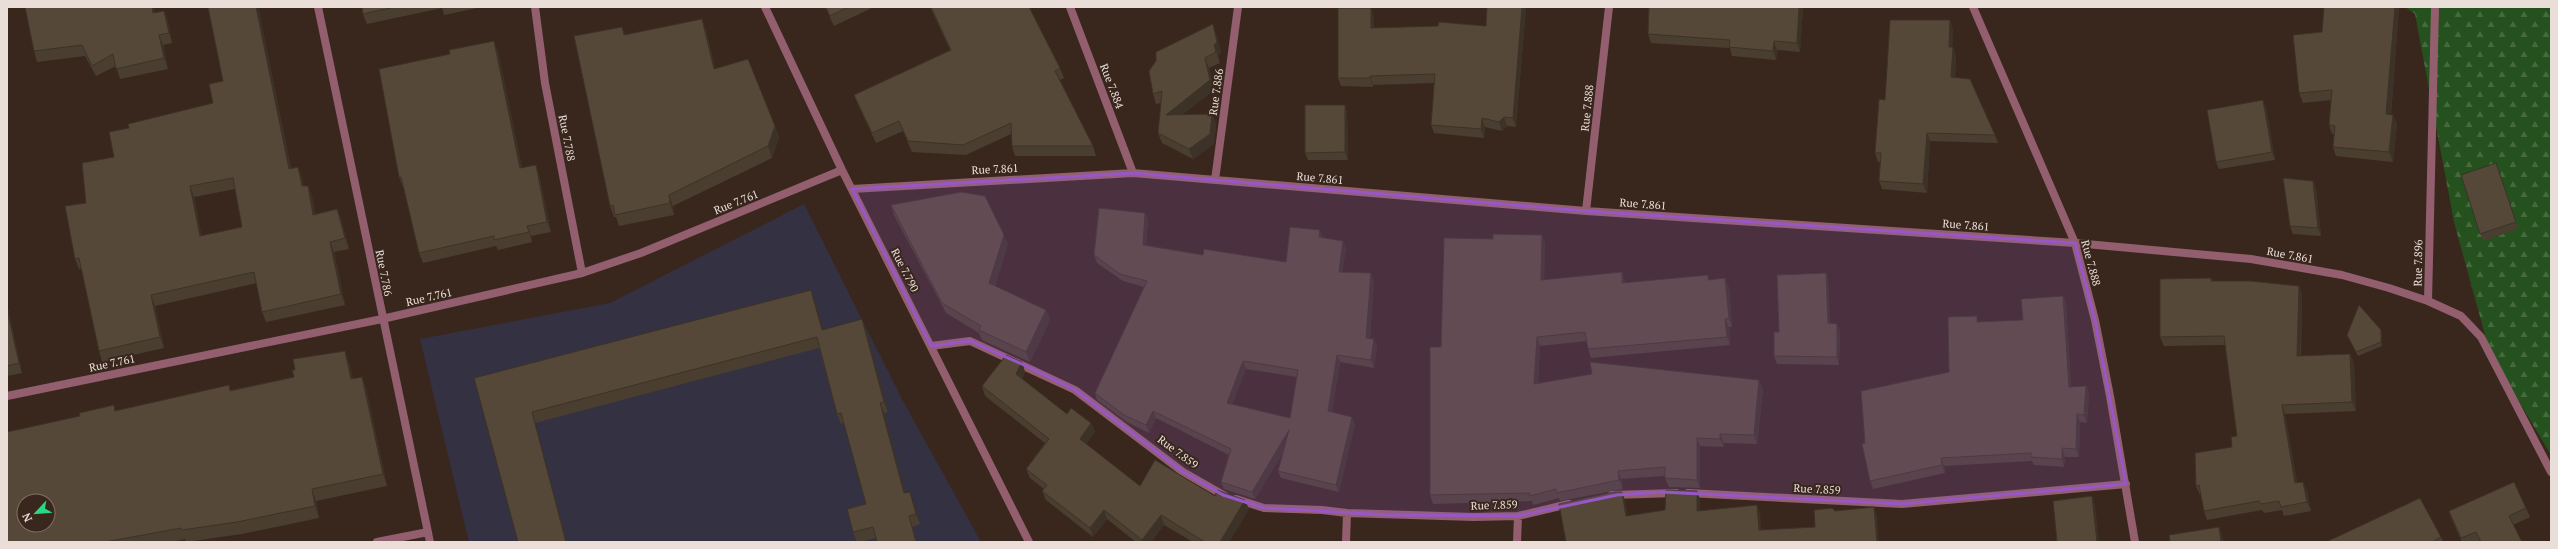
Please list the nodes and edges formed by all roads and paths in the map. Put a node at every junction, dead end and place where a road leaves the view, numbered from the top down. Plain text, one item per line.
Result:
1 (318, 7) edge
2 (535, 7) edge
3 (765, 7) edge
4 (1070, 7) edge
5 (1238, 7) edge
6 (1609, 7) edge
7 (1974, 7) edge
8 (2435, 7) edge
9 (842, 170) junction
10 (1133, 173) junction
11 (1215, 180) junction
12 (852, 189) junction
13 (1586, 211) junction
14 (2075, 243) junction
15 (582, 273) junction
16 (2428, 301) junction
17 (382, 319) junction
18 (931, 346) junction
19 (7, 396) edge
20 (2551, 472) edge
21 (2126, 484) junction
22 (1604, 497) edge
23 (1577, 502) edge
24 (1347, 514) junction
25 (1518, 516) junction
26 (428, 532) junction
27 (377, 542) edge
28 (430, 542) edge
29 (1030, 542) edge
30 (1346, 542) edge
31 (1517, 542) edge
32 (2134, 542) edge

1 - 17 street, Rue 7.786
2 - 15 street, Rue 7.788
3 - 9 street, Rue 7.790
4 - 10 street, Rue 7.884
5 - 11 street, Rue 7.886
6 - 13 street, Rue 7.888
7 - 14 street, Rue 7.888
8 - 16 street, Rue 7.896
9 - 12 street, Rue 7.790
9 - 15 street, Rue 7.761
10 - 11 street, Rue 7.861
10 - 12 street, Rue 7.861
11 - 13 street, Rue 7.861
12 - 18 street, Rue 7.790
13 - 14 street, Rue 7.861
14 - 16 street, Rue 7.861
14 - 21 street, Rue 7.888
15 - 17 street, Rue 7.761
16 - 20 street, Rue 7.896
17 - 19 street, Rue 7.761
17 - 26 street, Rue 7.786
18 - 24 street, Rue 7.859
18 - 29 street, Rue 7.790
21 - 22 street, Rue 7.859
21 - 32 street, Rue 7.888
23 - 25 street, Rue 7.859
24 - 25 street, Rue 7.859
24 - 30 street
25 - 31 street
26 - 27 street
26 - 28 street, Rue 7.786

